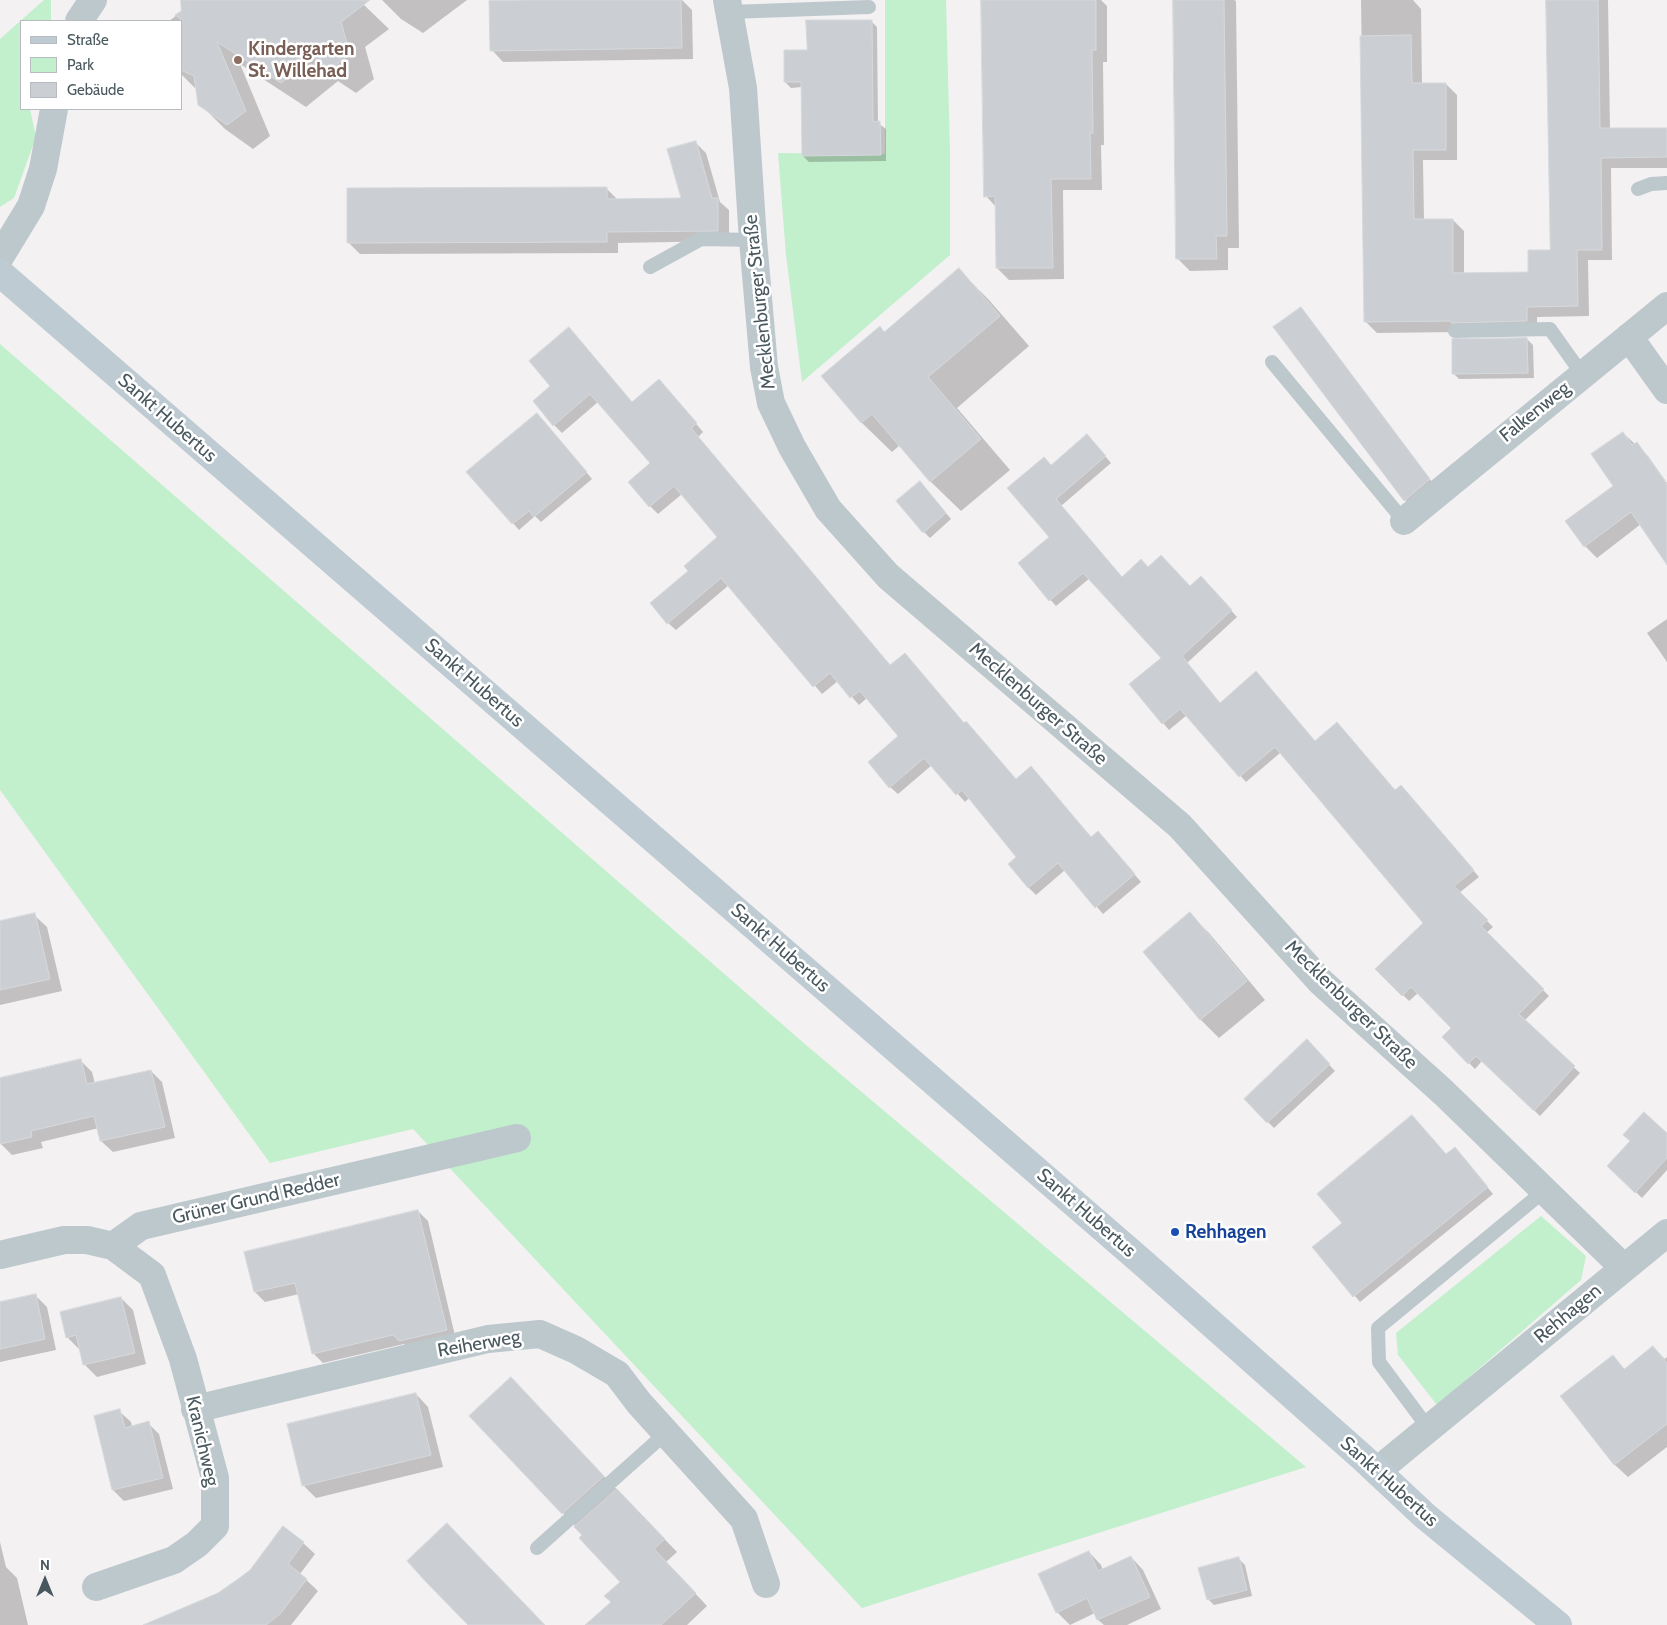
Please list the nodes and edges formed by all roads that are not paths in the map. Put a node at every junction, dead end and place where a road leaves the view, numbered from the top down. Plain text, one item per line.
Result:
1 (93, 0) edge
2 (729, 6) edge
3 (869, 7) dead end
4 (80, 20) edge
5 (54, 110) edge
6 (1667, 184) edge
7 (1638, 189) dead end
8 (753, 240) junction
9 (0, 257) edge
10 (650, 267) dead end
11 (0, 273) edge
12 (1667, 306) edge
13 (1455, 332) dead end
14 (1629, 337) junction
15 (1272, 362) dead end
16 (1582, 374) junction
17 (1667, 390) edge
18 (1404, 521) joint
19 (516, 1138) dead end
20 (1544, 1191) junction
21 (1667, 1233) edge
22 (113, 1246) junction
23 (0, 1255) edge
24 (1624, 1268) junction
25 (195, 1409) junction
26 (1430, 1430) junction
27 (667, 1432) junction
28 (1377, 1471) junction
29 (537, 1548) dead end
30 (766, 1584) dead end
31 (96, 1587) dead end
32 (1558, 1625) edge

1 - 4 street
2 - 3 lane
2 - 8 street, Mecklenburger Straße
5 - 9 street
6 - 7 lane
8 - 10 lane
8 - 20 street, Mecklenburger Straße
11 - 28 main road, Sankt Hubertus
12 - 14 street, Falkenweg
13 - 16 lane
14 - 16 street, Falkenweg
14 - 17 street
15 - 18 lane
16 - 18 street, Falkenweg
19 - 22 street, Grüner Grund Redder
20 - 24 street, Mecklenburger Straße
20 - 26 lane
21 - 24 street, Rehhagen
22 - 23 street
22 - 25 street, Kranichweg
24 - 26 street, Rehhagen
25 - 27 street, Reiherweg
25 - 31 street, Kranichweg
26 - 28 street, Rehhagen
27 - 29 lane
27 - 30 street, Reiherweg
28 - 32 main road, Sankt Hubertus

